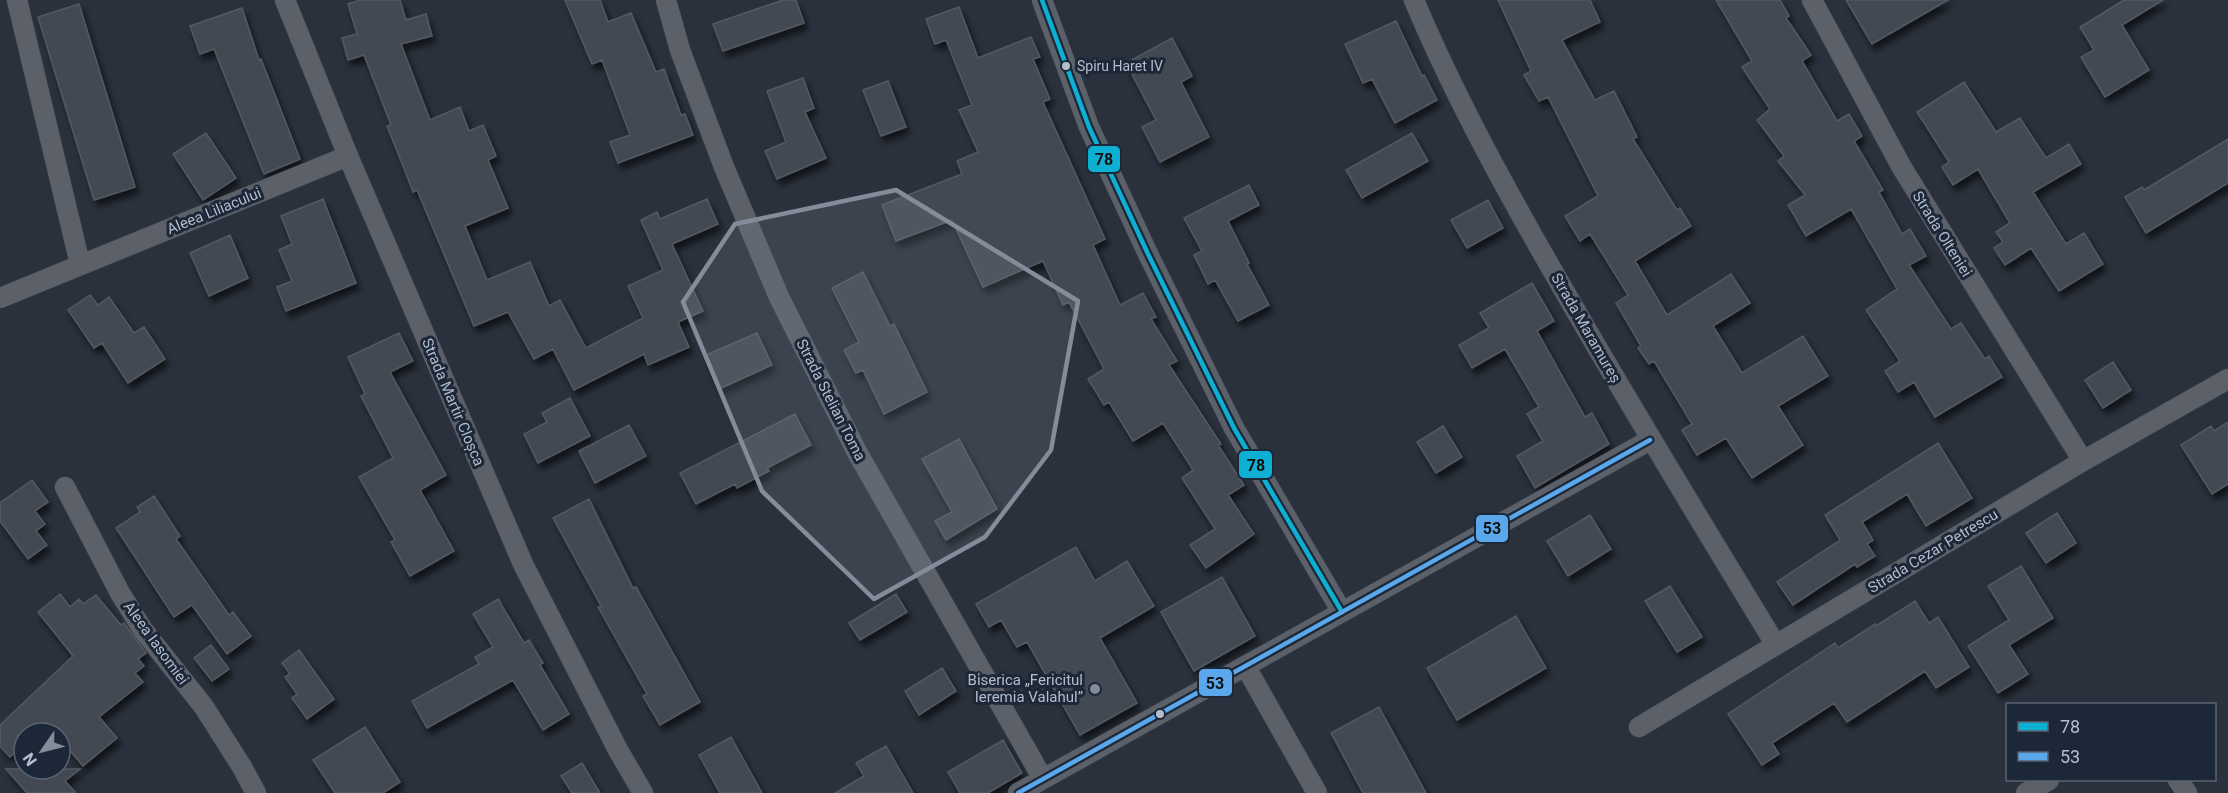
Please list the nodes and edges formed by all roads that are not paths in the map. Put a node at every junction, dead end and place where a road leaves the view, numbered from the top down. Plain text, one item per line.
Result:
1 (17, 0) edge
2 (285, 0) edge
3 (666, 0) edge
4 (1042, 0) edge
5 (1414, 0) edge
6 (1812, 0) edge
7 (348, 156) junction
8 (80, 264) junction
9 (0, 298) edge
10 (2228, 379) edge
11 (1650, 440) junction
12 (2083, 461) junction
13 (66, 487) dead end
14 (1342, 612) junction
15 (1776, 645) junction
16 (1246, 667) junction
17 (1640, 727) dead end
18 (1043, 778) junction
19 (2047, 781) edge
20 (256, 793) edge
21 (643, 793) edge
22 (1018, 793) edge
23 (1317, 793) edge
24 (2026, 793) edge

1 - 8 street
2 - 7 street, Strada Martir Cloșca
3 - 18 street, Strada Stelian Toma
4 - 14 street
5 - 11 street, Strada Maramureș
6 - 12 street, Strada Olteniei
7 - 8 street, Aleea Liliacului
7 - 21 street, Strada Martir Cloșca
8 - 9 street, Aleea Liliacului
10 - 12 street, Strada Cezar Petrescu
11 - 14 street
11 - 15 street, Strada Maramureș
12 - 15 street, Strada Cezar Petrescu
13 - 20 street, Aleea Iasomiei
14 - 16 street
15 - 17 street, Strada Cezar Petrescu
16 - 18 street
16 - 23 street
18 - 22 street
19 - 24 street

